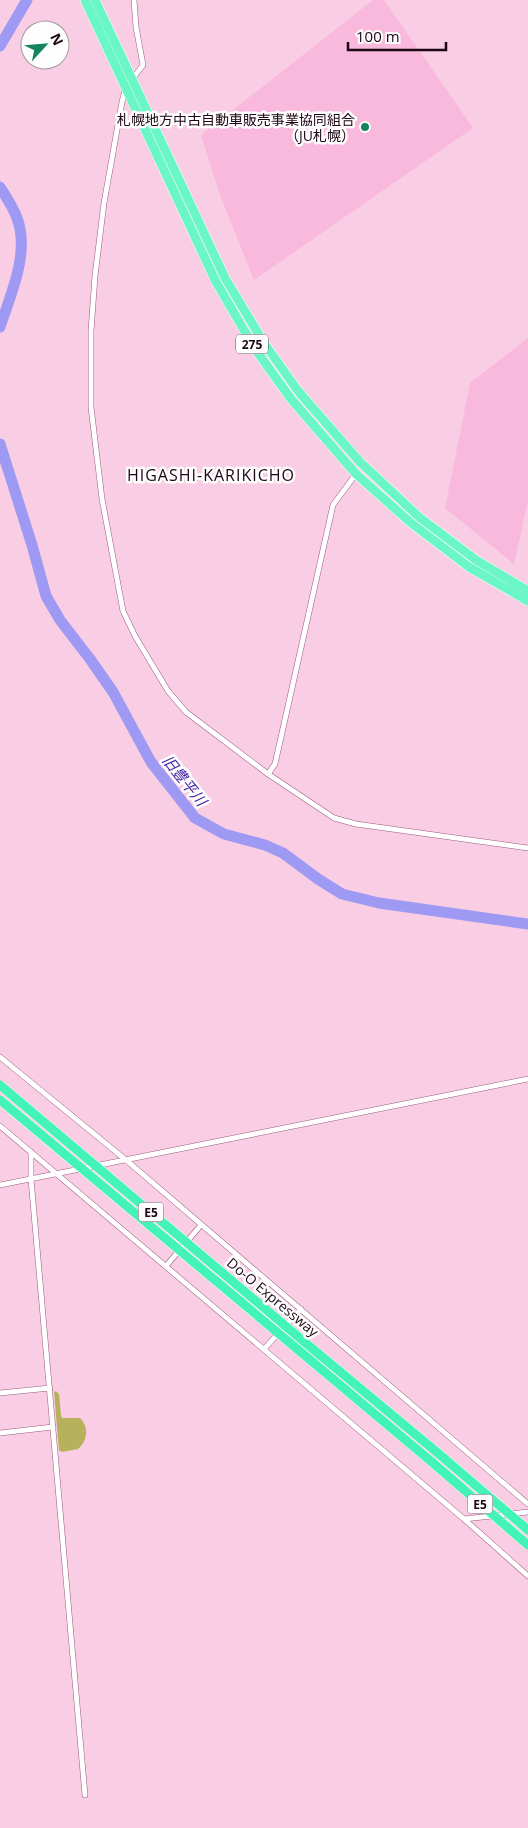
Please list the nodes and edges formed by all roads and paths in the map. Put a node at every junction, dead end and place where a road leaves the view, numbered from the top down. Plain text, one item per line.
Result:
1 (85, 0) edge
2 (95, 0) edge
3 (134, 0) edge
4 (132, 78) junction
5 (126, 87) junction
6 (356, 474) junction
7 (528, 591) edge
8 (528, 601) edge
9 (268, 774) junction
10 (528, 848) edge
11 (0, 1057) edge
12 (528, 1079) edge
13 (0, 1085) edge
14 (0, 1100) edge
15 (0, 1126) edge
16 (30, 1152) junction
17 (126, 1160) junction
18 (57, 1174) junction
19 (31, 1179) junction
20 (0, 1185) edge
21 (201, 1225) junction
22 (166, 1266) junction
23 (301, 1309) junction
24 (264, 1349) junction
25 (50, 1388) junction
26 (0, 1393) edge
27 (53, 1427) junction
28 (0, 1433) edge
29 (528, 1504) edge
30 (528, 1512) edge
31 (464, 1519) junction
32 (528, 1530) edge
33 (528, 1545) edge
34 (528, 1576) edge
35 (85, 1795) dead end

1 - 5 highway, 275
2 - 4 highway, 275
3 - 4 street
4 - 5 street
4 - 7 highway, 275
5 - 6 highway, 275
5 - 9 street
6 - 8 highway, 275
6 - 9 street
9 - 10 street
11 - 17 street
12 - 17 street
13 - 32 highway, Do-O Expressway / E5, bridge
14 - 33 highway, Do-O Expressway / E5, bridge
15 - 16 street
16 - 18 street
16 - 19 street
17 - 18 street
17 - 21 street
18 - 19 street
18 - 22 street
19 - 20 street
19 - 25 street
21 - 22 street
21 - 23 street
22 - 24 street
23 - 24 street
23 - 29 street
24 - 31 street
25 - 26 street
25 - 27 street
27 - 28 street
27 - 35 street
30 - 31 street
31 - 34 street

